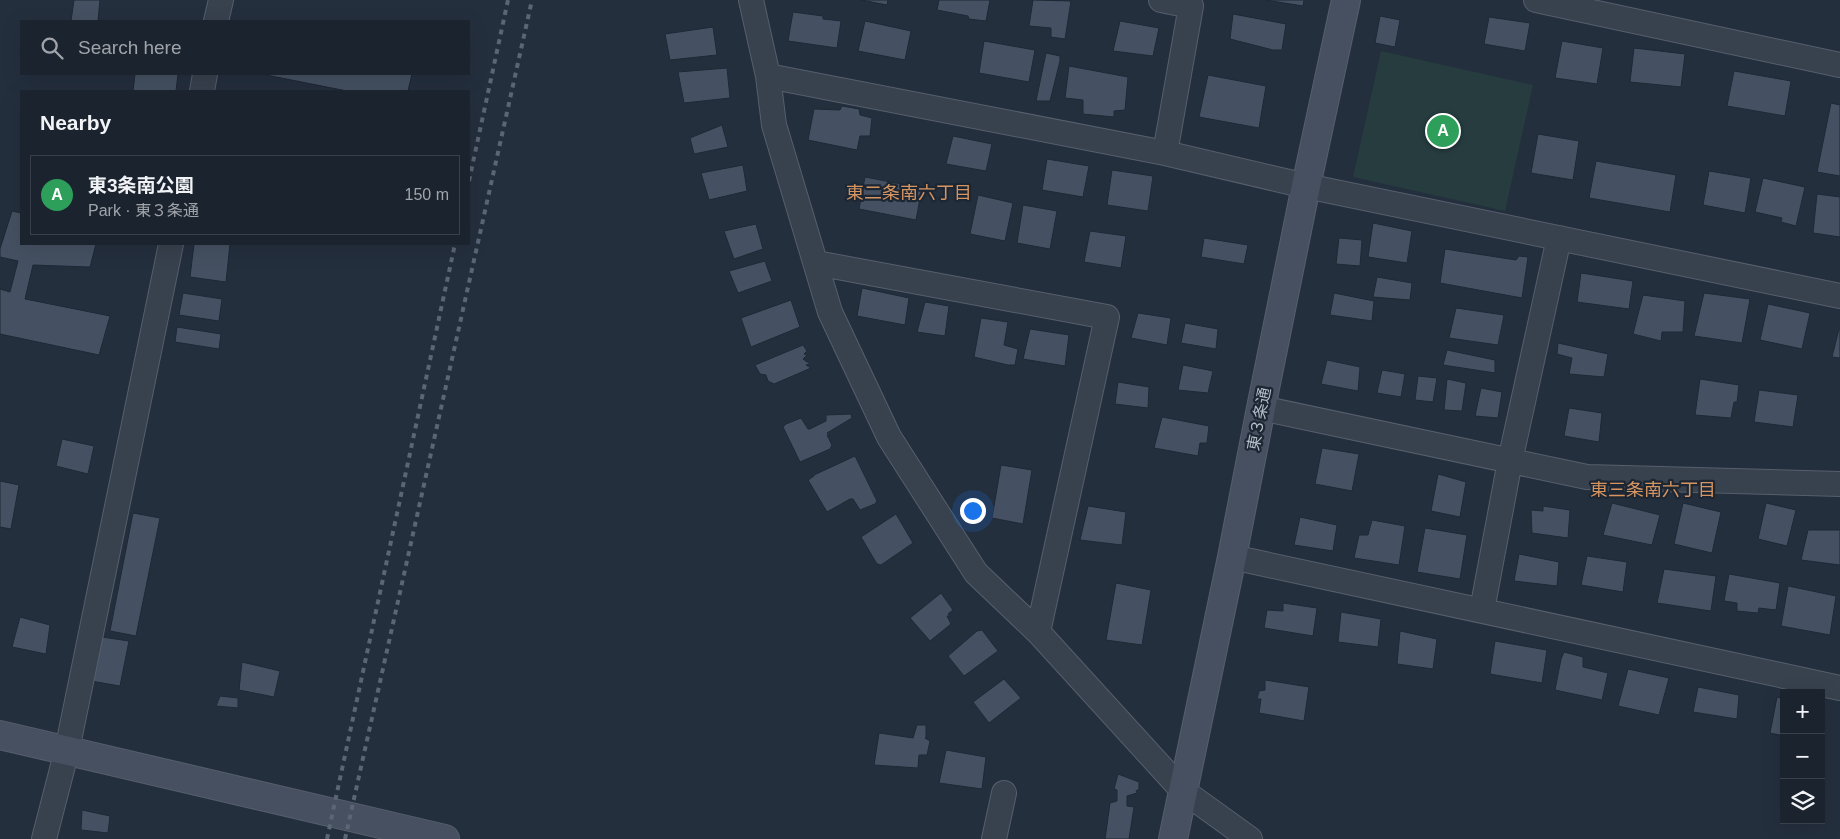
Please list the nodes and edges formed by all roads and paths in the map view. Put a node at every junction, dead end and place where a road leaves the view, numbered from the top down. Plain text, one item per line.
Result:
1 (221, 0) edge
2 (751, 0) edge
3 (1161, 0) edge
4 (1346, 0) edge
5 (1536, 0) edge
6 (216, 20) edge
7 (1840, 65) edge
8 (206, 75) edge
9 (768, 76) junction
10 (202, 90) edge
11 (1165, 153) junction
12 (1306, 186) junction
13 (1559, 238) junction
14 (171, 245) edge
15 (816, 263) junction
16 (1840, 296) edge
17 (1261, 408) junction
18 (1510, 461) junction
19 (1840, 484) edge
20 (1232, 557) junction
21 (1482, 610) junction
22 (1038, 632) junction
23 (1840, 688) edge
24 (0, 736) edge
25 (67, 750) junction
26 (1182, 790) junction
27 (1004, 793) dead end
28 (44, 839) edge
29 (445, 839) edge
30 (994, 839) edge
31 (1173, 839) edge
32 (1250, 839) edge

1 - 6 street
2 - 9 street
3 - 11 street
4 - 12 street, 東３条通
5 - 7 street
8 - 10 street
9 - 11 street
9 - 15 street
11 - 12 street
12 - 13 street
12 - 17 street, 東３条通
13 - 16 street
13 - 18 street
14 - 25 street
15 - 22 street
15 - 22 street
17 - 18 street
17 - 20 street, 東３条通
18 - 19 street
18 - 21 street
20 - 21 street
20 - 26 street, 東３条通
21 - 23 street
22 - 26 street
24 - 25 street
25 - 28 street
25 - 29 street
26 - 31 street, 東３条通
26 - 32 street
27 - 30 street

